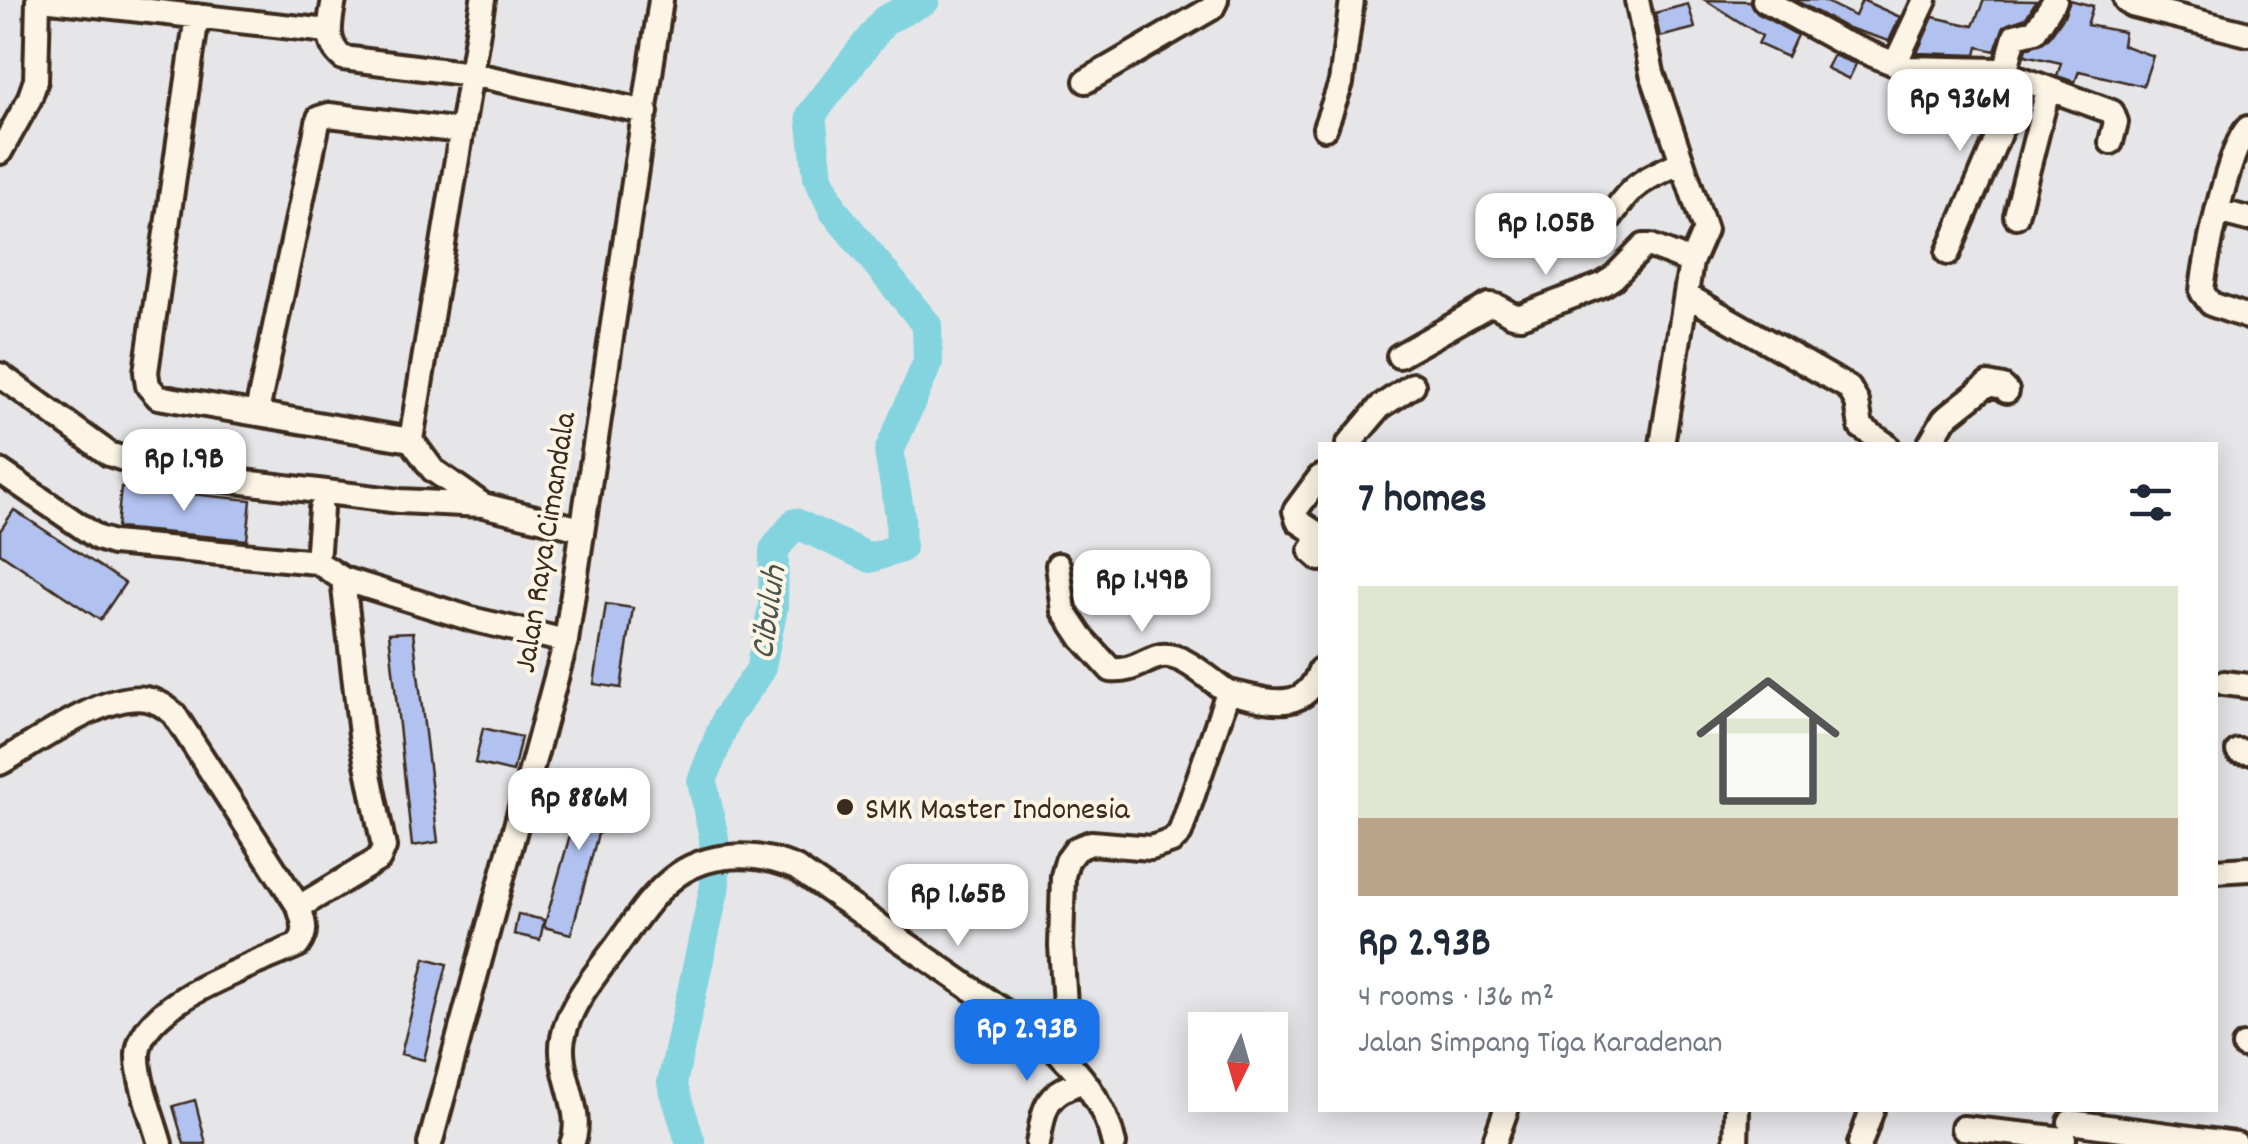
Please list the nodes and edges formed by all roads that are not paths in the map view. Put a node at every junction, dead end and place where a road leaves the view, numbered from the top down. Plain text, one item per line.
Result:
1 (38, 0) edge
2 (51, 0) edge
3 (334, 0) edge
4 (483, 0) edge
5 (661, 0) edge
6 (1216, 0) edge
7 (1352, 0) edge
8 (1637, 0) edge
9 (1764, 0) edge
10 (1925, 0) edge
11 (2055, 0) edge
12 (2126, 0) edge
13 (2212, 0) edge
14 (104, 4) edge
15 (197, 16) junction
16 (2206, 24) junction
17 (328, 30) junction
18 (2248, 34) edge
19 (1895, 64) junction
20 (471, 74) junction
21 (2014, 76) junction
22 (1086, 82) dead end
23 (2048, 90) junction
24 (646, 112) junction
25 (1325, 128) dead end
26 (2248, 128) edge
27 (462, 131) junction
28 (2111, 142) dead end
29 (0, 152) edge
30 (1681, 162) junction
31 (2217, 211) junction
32 (2016, 216) dead end
33 (2248, 219) edge
34 (1592, 236) dead end
35 (1948, 252) dead end
36 (1691, 262) junction
37 (1688, 296) junction
38 (2248, 317) edge
39 (1399, 356) dead end
40 (0, 375) edge
41 (1413, 385) dead end
42 (1998, 388) dead end
43 (1857, 402) junction
44 (256, 412) junction
45 (1839, 424) dead end
46 (411, 440) junction
47 (1351, 442) edge
48 (1663, 442) edge
49 (1883, 442) edge
50 (1932, 442) edge
51 (0, 470) edge
52 (1318, 480) edge
53 (483, 505) junction
54 (321, 508) dead end
55 (581, 529) junction
56 (1318, 534) edge
57 (1318, 537) edge
58 (1318, 557) edge
59 (317, 562) junction
60 (1058, 565) dead end
61 (343, 579) junction
62 (566, 641) junction
63 (1318, 674) edge
64 (2224, 683) dead end
65 (2248, 686) edge
66 (1228, 692) junction
67 (0, 763) edge
68 (2248, 868) edge
69 (2218, 871) edge
70 (299, 907) junction
71 (1069, 1062) junction
72 (1084, 1081) junction
73 (1505, 1112) edge
74 (1736, 1112) edge
75 (1871, 1112) edge
76 (1963, 1128) dead end
77 (2067, 1129) edge
78 (156, 1140) edge
79 (578, 1141) edge
80 (430, 1144) edge
81 (1038, 1144) edge
82 (1114, 1144) edge
83 (1494, 1144) edge
84 (1736, 1144) edge
85 (1860, 1144) edge
86 (2236, 1144) edge

1 - 29 street
2 - 14 street
3 - 17 street
4 - 20 street
5 - 24 street, Jalan Raya Cimandala
6 - 22 street
7 - 25 street
8 - 30 street
9 - 19 street
10 - 19 street
11 - 21 street
12 - 16 street
13 - 16 street
14 - 15 street
15 - 17 street
15 - 44 street
16 - 18 street
17 - 20 street
19 - 21 street
20 - 24 street
20 - 27 street
21 - 23 street
21 - 35 street
23 - 28 street
23 - 32 street
24 - 55 street, Jalan Raya Cimandala
26 - 31 street
27 - 44 street
27 - 46 street
30 - 34 street
30 - 36 street
31 - 33 street
31 - 38 street
36 - 37 street
36 - 39 street
37 - 43 street
37 - 48 street
40 - 53 street
41 - 47 street
42 - 50 street
43 - 45 street
43 - 49 street
44 - 46 street
46 - 53 street
51 - 59 street
52 - 56 street
53 - 55 street
54 - 59 street
55 - 62 street, Jalan Raya Cimandala
57 - 58 street
59 - 61 street
60 - 66 street
61 - 62 street
61 - 70 street
62 - 80 street, Jalan Raya Cimandala
63 - 66 street
64 - 65 street
66 - 71 street
67 - 70 street
68 - 69 street
70 - 78 street
71 - 72 street
71 - 79 street
72 - 81 street
72 - 82 street
73 - 83 street
74 - 84 street
75 - 85 street
76 - 77 street
77 - 86 street

